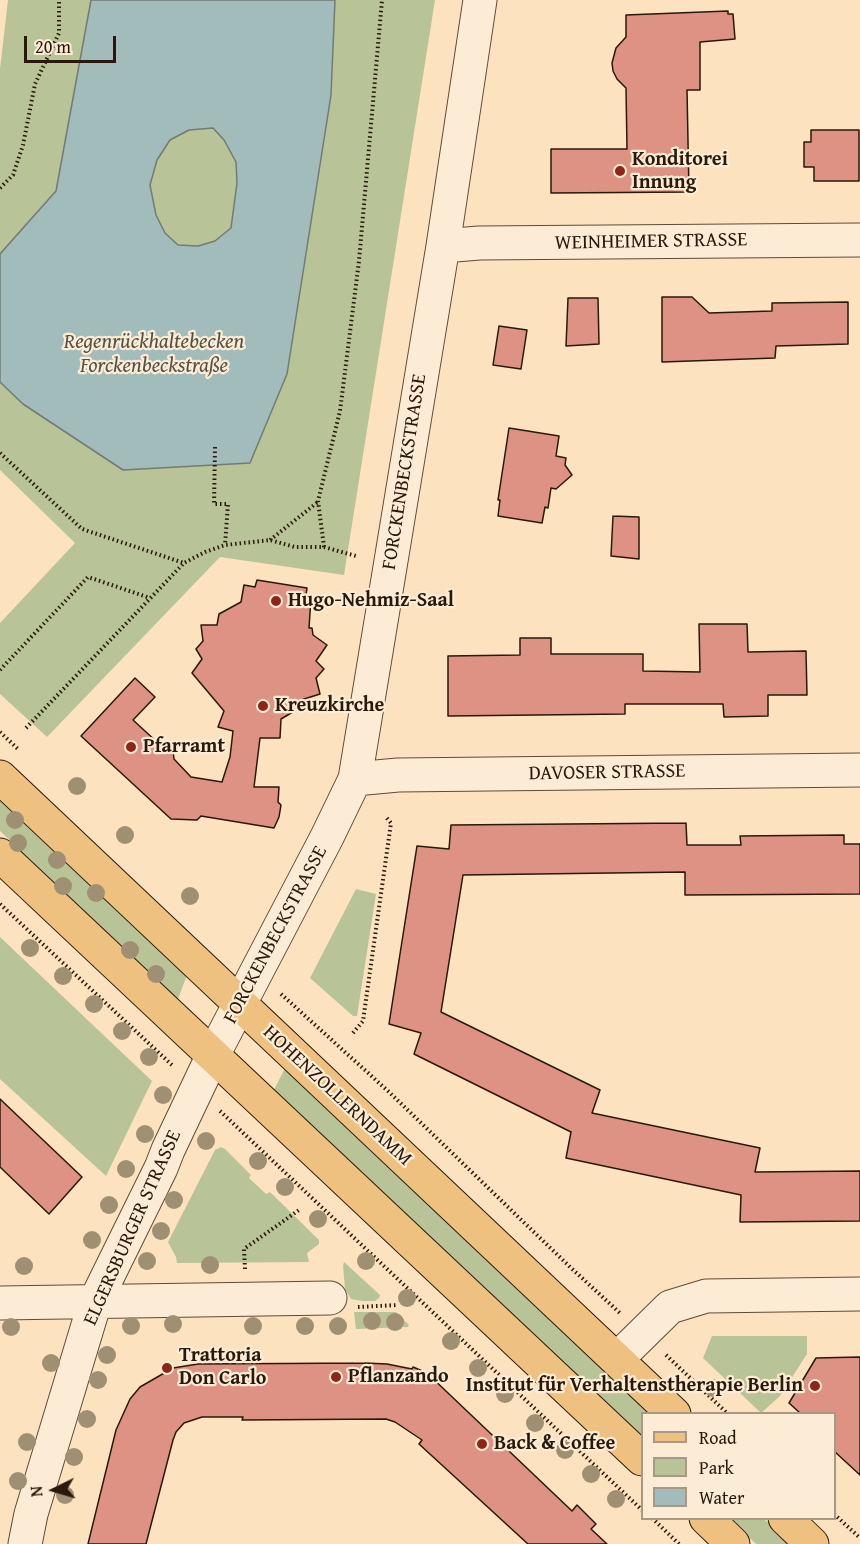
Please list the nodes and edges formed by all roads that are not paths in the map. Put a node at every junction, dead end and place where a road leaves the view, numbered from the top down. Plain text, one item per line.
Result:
1 (480, 0) edge
2 (860, 240) edge
3 (442, 246) junction
4 (860, 770) edge
5 (0, 777) edge
6 (355, 779) junction
7 (0, 855) edge
8 (239, 1003) junction
9 (213, 1055) junction
10 (860, 1294) edge
11 (330, 1298) dead end
12 (95, 1302) junction
13 (0, 1303) edge
14 (617, 1359) junction
15 (673, 1412) edge
16 (641, 1458) edge
17 (708, 1520) edge
18 (787, 1520) edge
19 (25, 1544) edge
20 (733, 1544) edge
21 (813, 1544) edge

1 - 3 street, FORCKENBECKSTRASSE
2 - 3 street, WEINHEIMER STRASSE
3 - 6 street, FORCKENBECKSTRASSE
4 - 6 street, DAVOSER STRASSE
5 - 8 main road, HOHENZOLLERNDAMM
6 - 8 street, FORCKENBECKSTRASSE
7 - 9 main road
8 - 9 street, FORCKENBECKSTRASSE
8 - 14 main road, HOHENZOLLERNDAMM
9 - 12 street, ELGERSBURGER STRASSE
9 - 16 main road
10 - 14 street
11 - 12 street
12 - 13 street
12 - 19 street, ELGERSBURGER STRASSE
14 - 15 main road, HOHENZOLLERNDAMM
17 - 20 main road
18 - 21 main road

